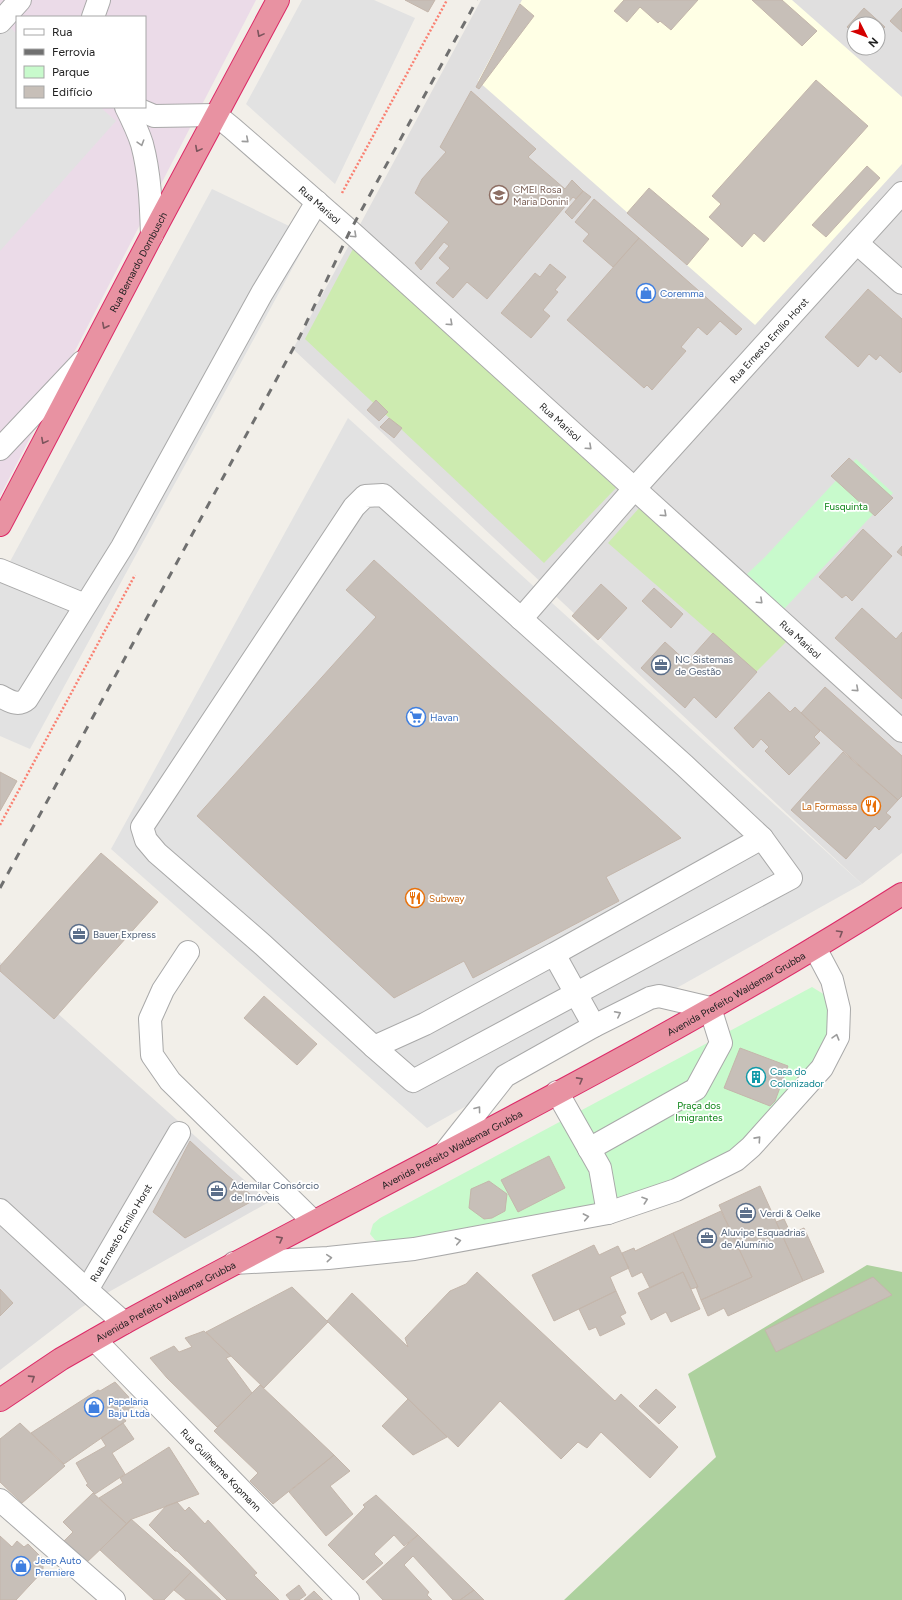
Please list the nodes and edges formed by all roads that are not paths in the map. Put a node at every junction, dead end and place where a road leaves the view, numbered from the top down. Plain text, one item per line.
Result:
1 (20, 0) edge
2 (99, 0) edge
3 (278, 0) edge
4 (92, 16) edge
5 (0, 22) edge
6 (126, 108) edge
7 (135, 108) edge
8 (216, 115) junction
9 (902, 193) edge
10 (318, 202) junction
11 (152, 235) junction
12 (857, 243) junction
13 (902, 283) edge
14 (92, 351) junction
15 (0, 449) edge
16 (635, 488) junction
17 (0, 525) edge
18 (0, 570) edge
19 (85, 605) junction
20 (521, 619) junction
21 (0, 696) edge
22 (902, 731) edge
23 (762, 838) junction
24 (902, 894) edge
25 (815, 948) junction
26 (188, 952) dead end
27 (554, 954) junction
28 (576, 993) junction
29 (710, 1008) junction
30 (594, 1026) junction
31 (374, 1047) junction
32 (557, 1092) junction
33 (179, 1133) dead end
34 (589, 1149) junction
35 (446, 1151) junction
36 (0, 1210) edge
37 (608, 1213) junction
38 (313, 1221) junction
39 (234, 1263) junction
40 (87, 1290) junction
41 (124, 1323) junction
42 (95, 1340) junction
43 (0, 1400) edge
44 (0, 1500) edge
45 (114, 1600) edge
46 (348, 1600) edge

1 - 5 street
2 - 4 street
3 -> 8 highway, Rua Bernardo Dornbusch
6 -> 11 street
7 - 8 street
8 -> 10 street, Rua Marisol
8 -> 11 highway, Rua Bernardo Dornbusch
9 - 12 street, Rua Ernesto Emílio Horst
10 -> 16 street, Rua Marisol
10 - 19 street
11 -> 14 highway, Rua Bernardo Dornbusch
12 - 13 street
12 - 16 street, Rua Ernesto Emílio Horst
14 - 15 street
14 -> 17 highway, Rua Bernardo Dornbusch
16 - 20 street, Rua Ernesto Emílio Horst
16 -> 22 street, Rua Marisol
18 - 19 street
19 - 21 street
20 - 23 street
20 - 31 street
23 - 27 street
23 - 28 street
25 -> 24 highway, Avenida Prefeito Waldemar Grubba
25 - 29 highway, Avenida Prefeito Waldemar Grubba
37 -> 25 street
26 - 38 street
27 - 28 street
27 - 31 street
28 - 30 street
28 - 31 street
30 -> 29 street
32 -> 29 highway, Avenida Prefeito Waldemar Grubba
29 - 34 street
35 -> 30 street
32 - 34 street
32 - 35 highway, Avenida Prefeito Waldemar Grubba
33 - 40 street, Rua Ernesto Emílio Horst
34 - 37 street
35 - 38 highway, Avenida Prefeito Waldemar Grubba
36 - 40 street
39 -> 37 street
39 -> 38 highway, Avenida Prefeito Waldemar Grubba
39 - 41 highway, Avenida Prefeito Waldemar Grubba
40 - 41 street, Rua Ernesto Emílio Horst
41 - 42 highway, Avenida Prefeito Waldemar Grubba
43 -> 42 highway, Avenida Prefeito Waldemar Grubba
42 - 46 street, Rua Guilherme Kopmann
44 - 45 street

